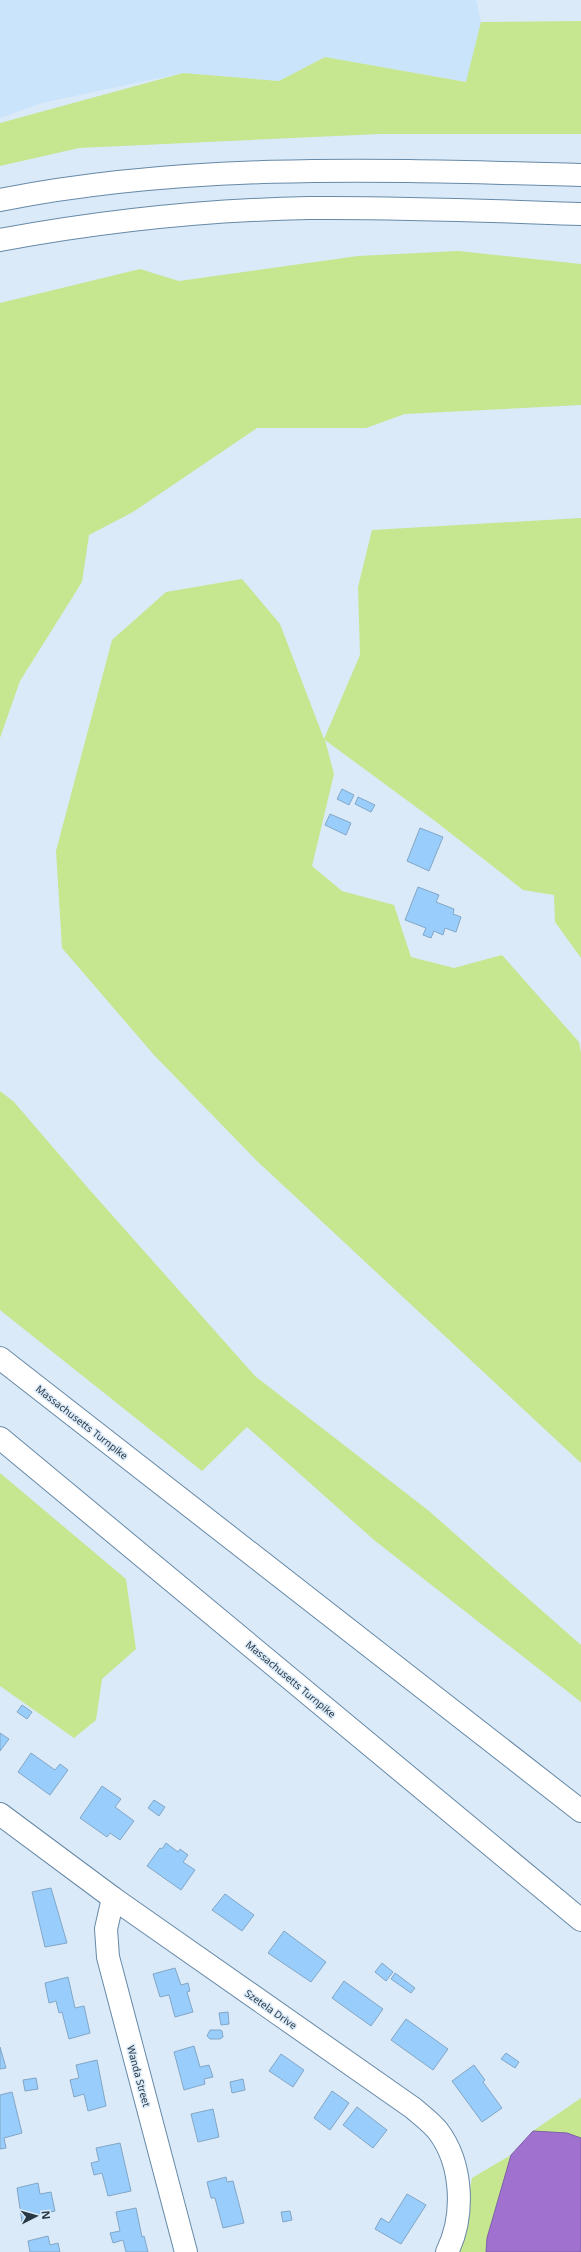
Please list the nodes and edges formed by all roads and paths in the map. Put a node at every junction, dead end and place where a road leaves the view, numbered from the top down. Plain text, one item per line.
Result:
1 (581, 175) edge
2 (0, 200) edge
3 (581, 214) edge
4 (0, 240) edge
5 (0, 1358) edge
6 (0, 1438) edge
7 (581, 1811) edge
8 (0, 1814) edge
9 (113, 1898) junction
10 (581, 1920) edge
11 (186, 2252) edge
12 (447, 2252) edge

1 - 2 main road
3 - 4 main road
5 - 7 main road, Massachusetts Turnpike
6 - 10 main road, Massachusetts Turnpike
8 - 9 main road, Szetela Drive
9 - 11 main road, Wanda Street
9 - 12 main road, Szetela Drive

